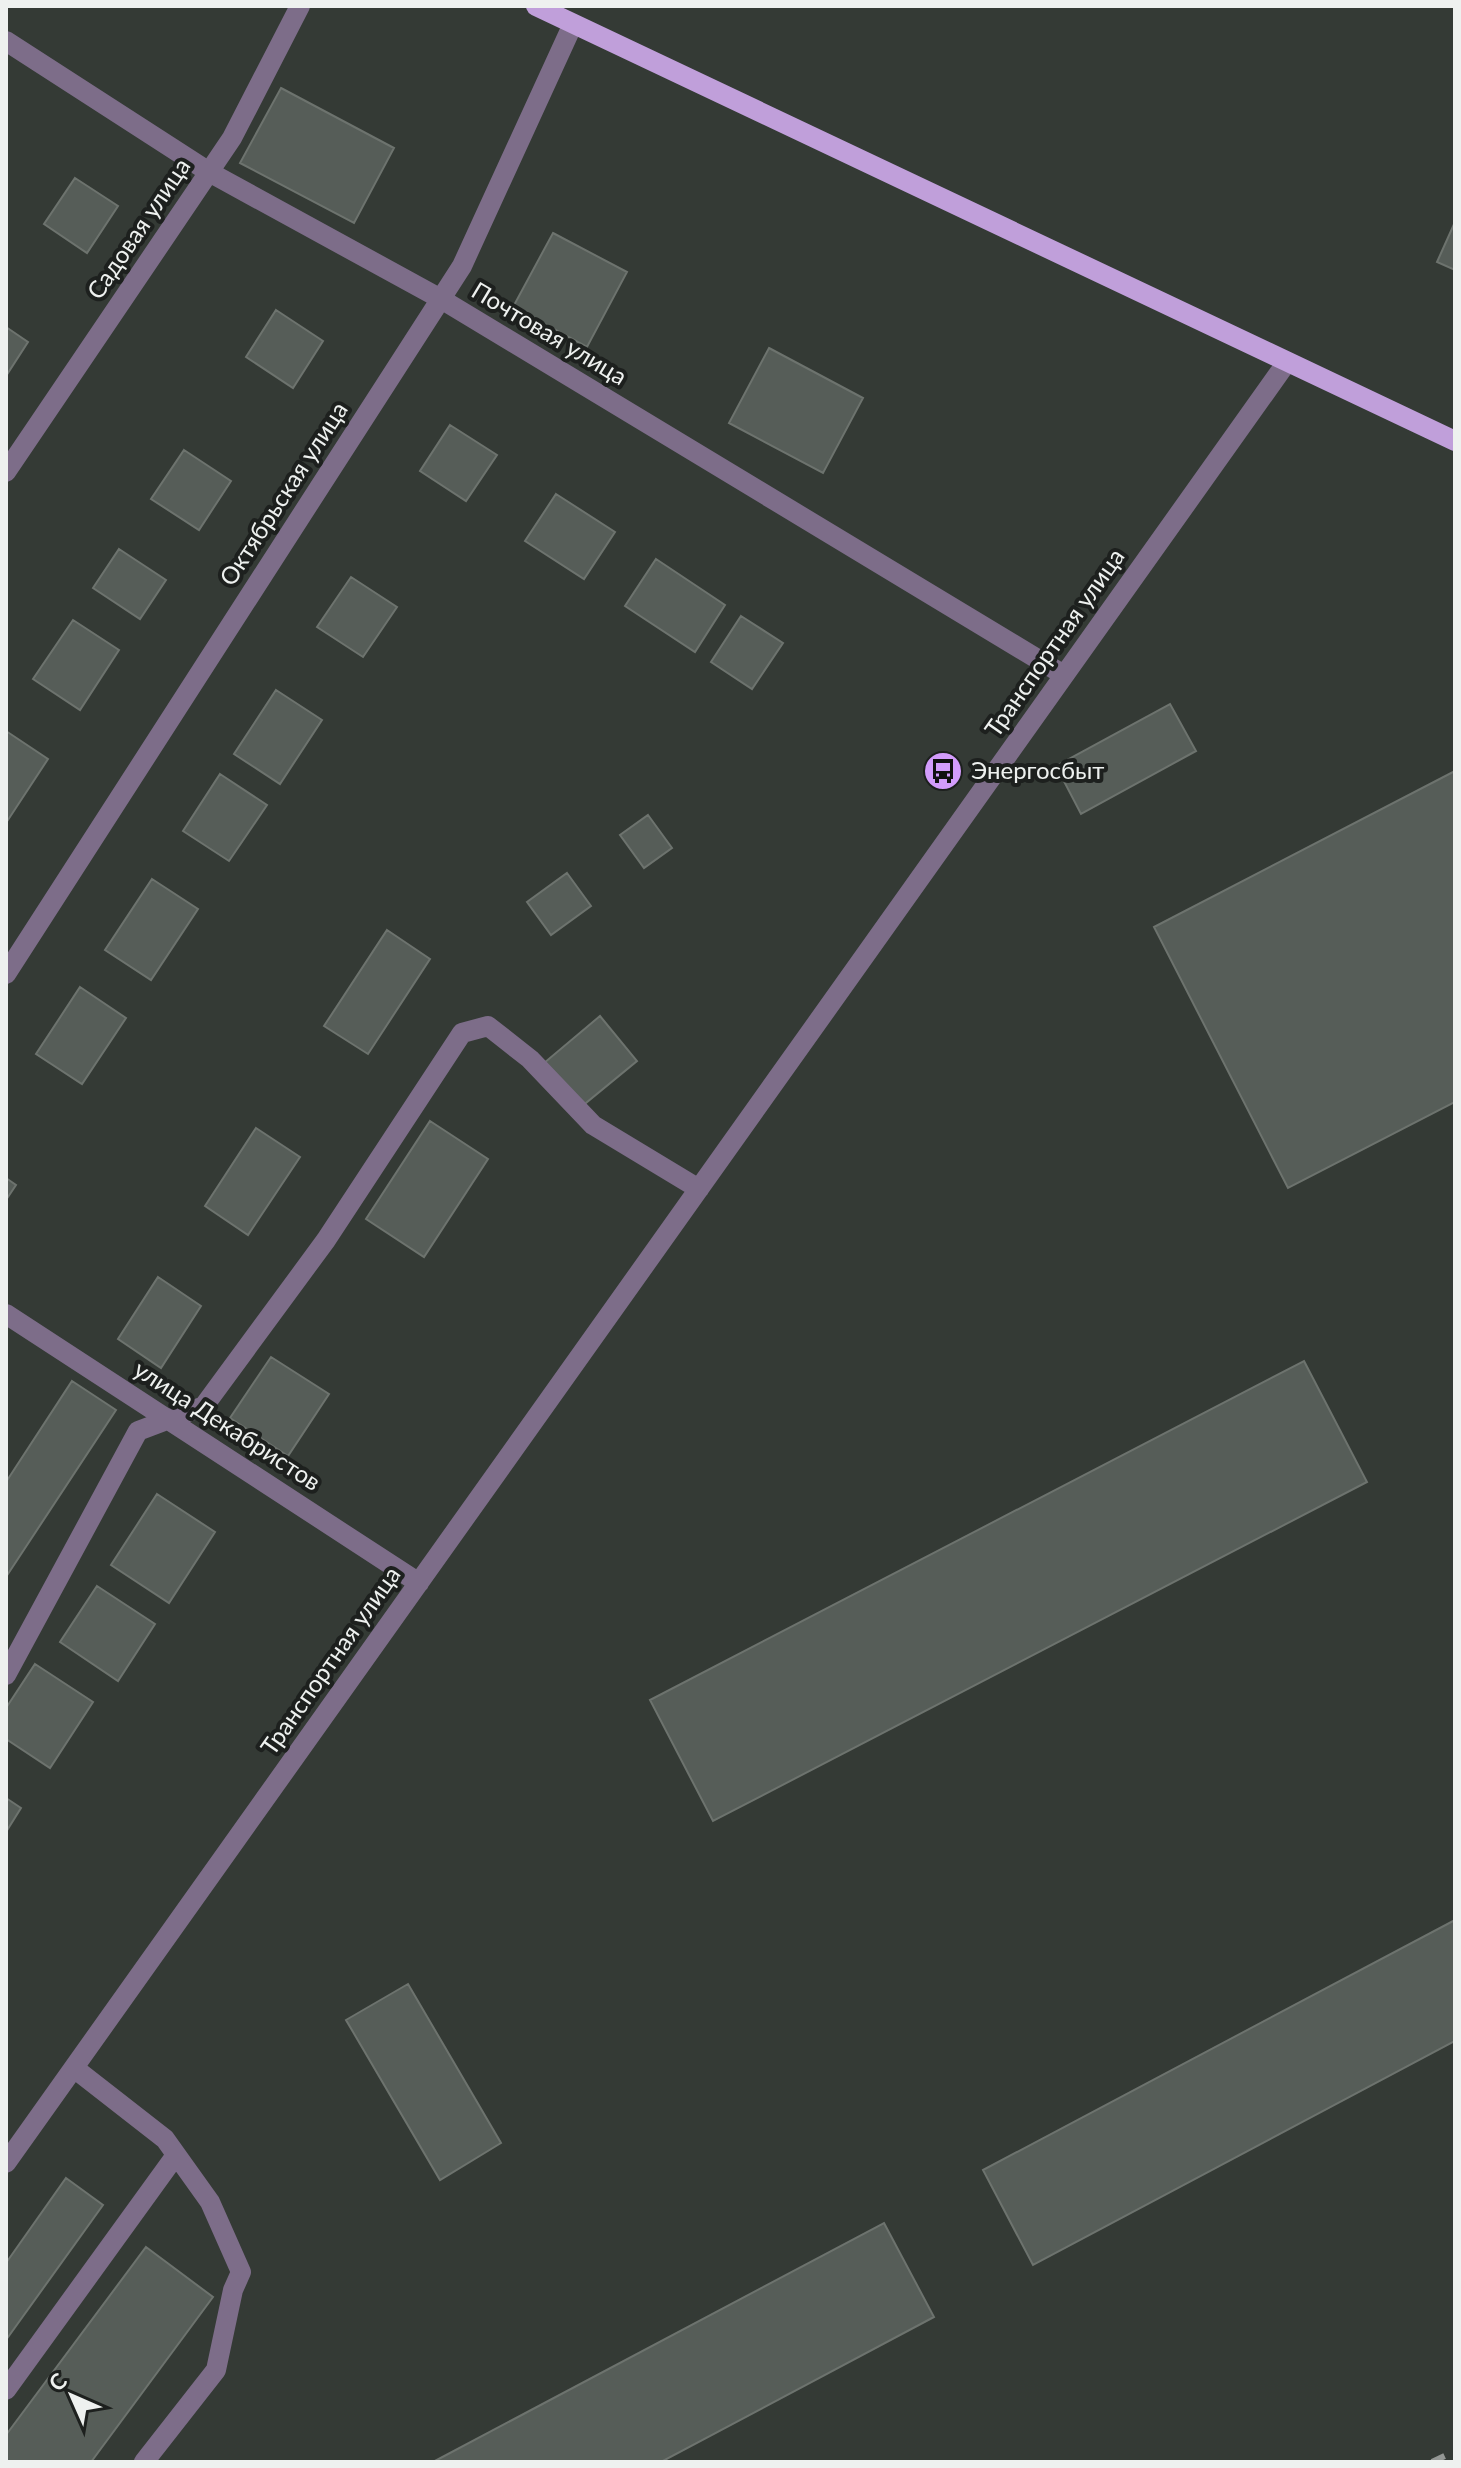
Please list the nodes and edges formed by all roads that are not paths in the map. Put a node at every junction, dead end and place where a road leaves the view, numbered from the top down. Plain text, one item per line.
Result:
1 (300, 6) edge
2 (536, 6) edge
3 (573, 24) junction
4 (6, 41) edge
5 (209, 172) junction
6 (441, 299) junction
7 (1287, 362) junction
8 (1455, 441) edge
9 (6, 472) edge
10 (1064, 675) junction
11 (6, 974) edge
12 (699, 1189) junction
13 (6, 1314) edge
14 (169, 1419) junction
15 (419, 1583) junction
16 (6, 1675) edge
17 (74, 2068) junction
18 (176, 2155) junction
19 (6, 2163) edge
20 (6, 2390) edge
21 (144, 2462) edge

1 - 5 street, Садовая улица
2 - 3 main road
3 - 6 street, Октябрьская улица
3 - 7 main road
4 - 5 street, Почтовая улица
5 - 6 street, Почтовая улица
5 - 9 street, Садовая улица
6 - 10 street, Почтовая улица
6 - 11 street, Октябрьская улица
7 - 8 main road
7 - 10 street, Транспортная улица
10 - 12 street, Транспортная улица
12 - 14 street
12 - 15 street, Транспортная улица
13 - 14 street, улица Декабристов
14 - 15 street, улица Декабристов
14 - 16 street
15 - 17 street, Транспортная улица
17 - 18 street
17 - 19 street, Транспортная улица
18 - 20 street
18 - 21 street

